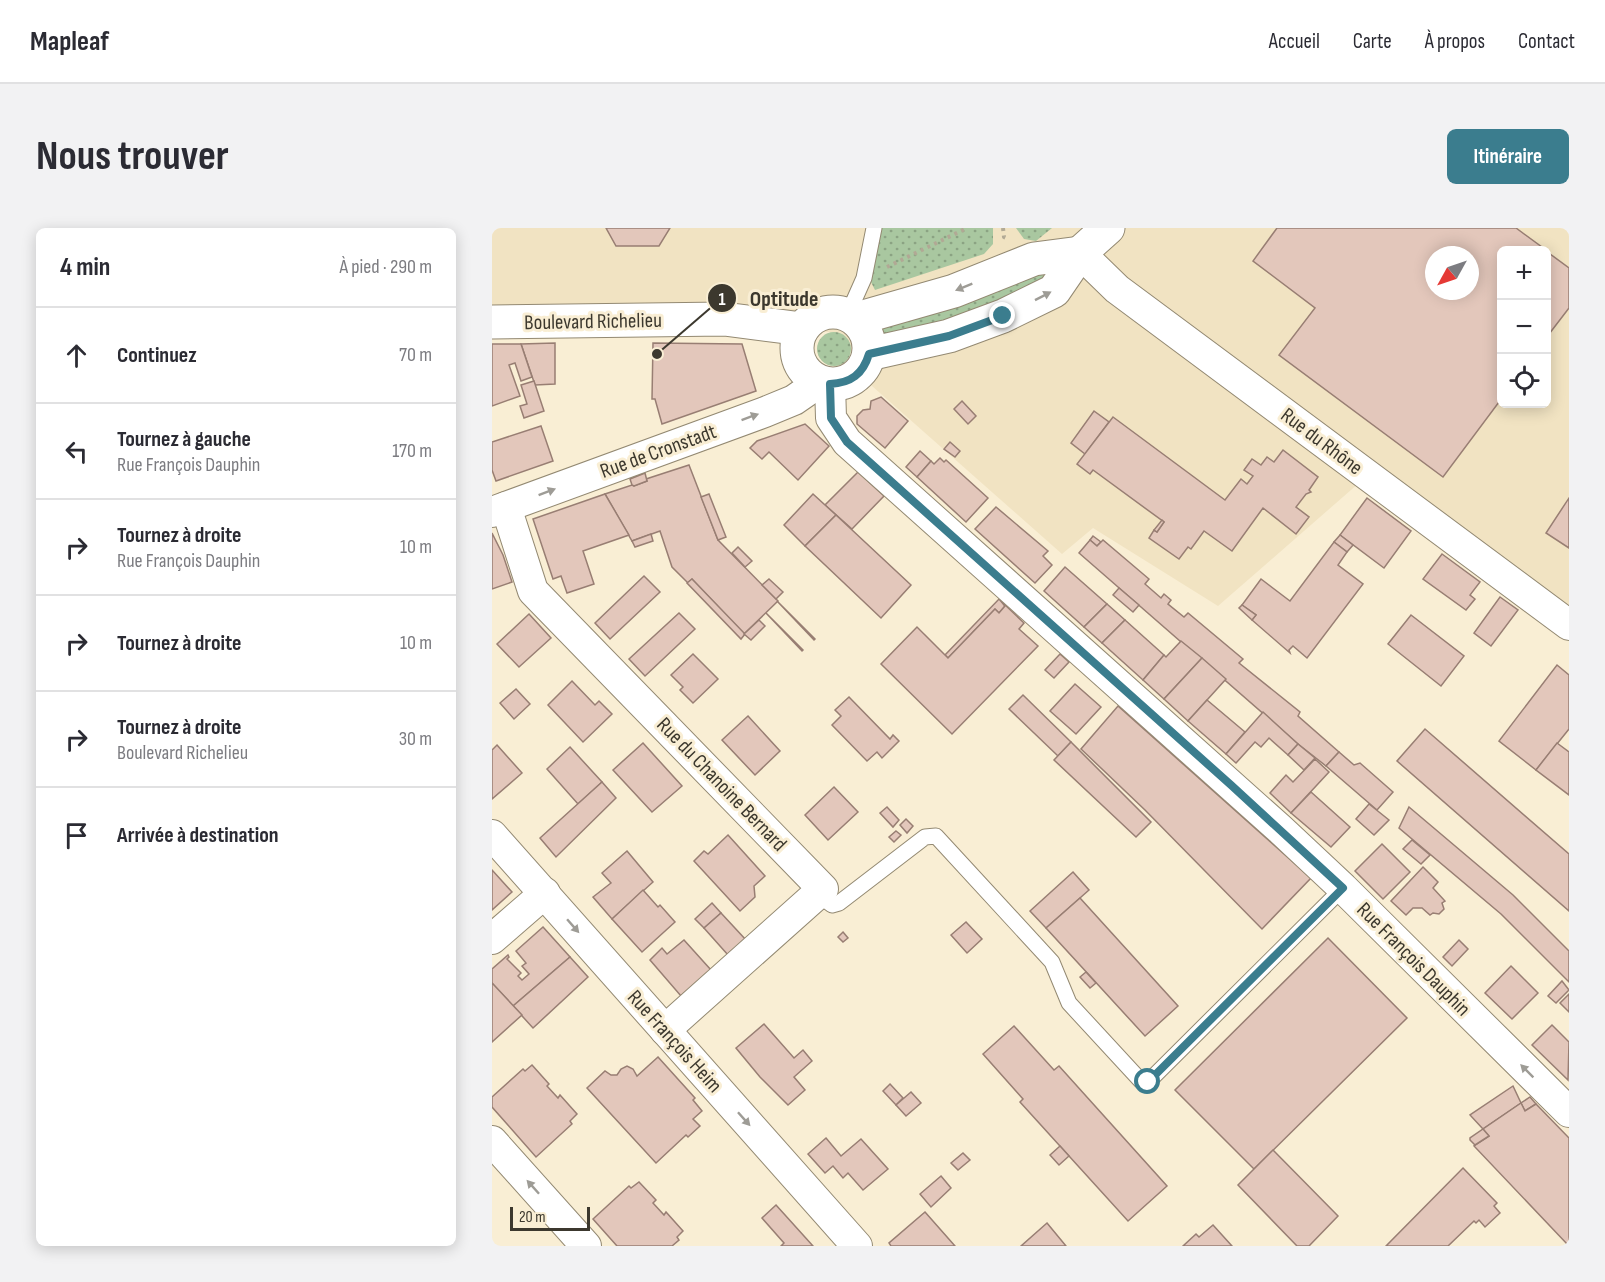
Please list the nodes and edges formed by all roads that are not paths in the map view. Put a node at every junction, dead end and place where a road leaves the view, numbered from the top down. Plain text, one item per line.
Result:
1 (874, 228) edge
2 (1108, 228) edge
3 (1080, 252) junction
4 (852, 317) junction
5 (492, 322) edge
6 (802, 329) junction
7 (869, 354) junction
8 (825, 383) junction
9 (499, 510) edge
10 (1569, 625) edge
11 (492, 835) edge
12 (1343, 888) junction
13 (544, 893) junction
14 (817, 894) junction
15 (492, 939) edge
16 (665, 1030) junction
17 (1569, 1112) edge
18 (492, 1141) edge
19 (586, 1246) edge
20 (857, 1246) edge

1 - 4 lane
2 - 3 main road
3 -> 4 main road
7 -> 3 main road
3 - 10 street, Rue du Rhône
4 - 6 main road
4 - 7 main road
5 - 6 main road, Boulevard Richelieu
6 - 8 main road
7 - 8 main road
9 -> 8 street, Rue de Cronstadt
8 - 12 street, Rue François Dauphin
9 - 14 street, Rue du Chanoine Bernard
11 - 13 street, Rue François Heim
12 - 14 lane
17 -> 12 street, Rue François Dauphin
13 - 15 street
13 -> 16 street, Rue François Heim
14 - 16 street
16 -> 20 street, Rue François Heim
19 -> 18 street

